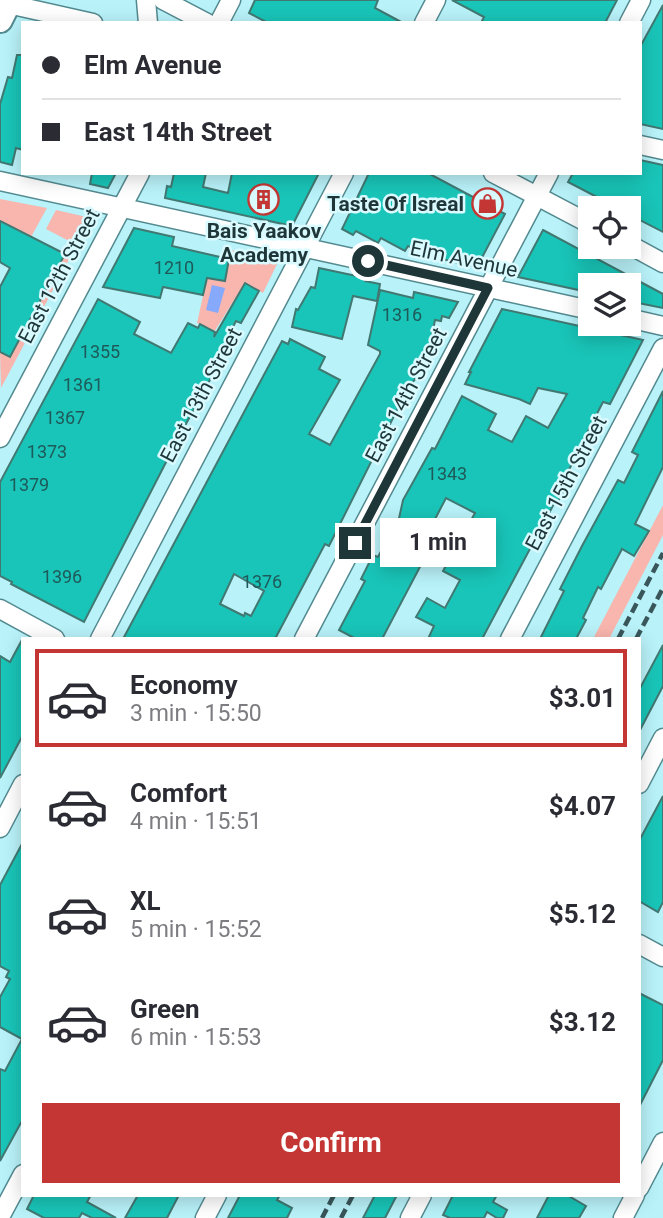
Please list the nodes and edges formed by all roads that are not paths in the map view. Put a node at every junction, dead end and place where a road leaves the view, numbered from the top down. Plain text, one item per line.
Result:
1 (146, 0) edge
2 (163, 0) edge
3 (231, 0) edge
4 (436, 0) edge
5 (641, 0) edge
6 (6, 8) edge
7 (81, 21) edge
8 (148, 21) edge
9 (204, 21) edge
10 (220, 21) edge
11 (425, 21) edge
12 (630, 21) edge
13 (642, 145) edge
14 (663, 150) edge
15 (139, 175) edge
16 (343, 175) edge
17 (497, 175) edge
18 (548, 175) edge
19 (0, 181) edge
20 (537, 197) junction
21 (122, 207) junction
22 (578, 218) edge
23 (305, 247) junction
24 (641, 251) edge
25 (663, 263) edge
26 (488, 288) junction
27 (578, 307) edge
28 (641, 321) edge
29 (663, 326) edge
30 (663, 348) edge
31 (0, 438) edge
32 (0, 609) edge
33 (51, 637) edge
34 (101, 637) edge
35 (305, 637) edge
36 (511, 637) edge
37 (663, 738) edge
38 (641, 780) edge
39 (21, 789) edge
40 (0, 828) edge
41 (641, 945) edge
42 (663, 957) edge
43 (663, 1142) edge
44 (21, 1178) edge
45 (641, 1184) edge
46 (216, 1197) edge
47 (421, 1197) edge
48 (634, 1197) edge
49 (0, 1217) edge
50 (205, 1218) edge
51 (410, 1218) edge
52 (623, 1218) edge

1 - 8 street
2 - 9 street
3 - 10 street
4 - 11 street
5 - 12 street
6 - 7 street
13 - 14 street
15 - 21 street, East 12th Street
16 - 23 street, East 13th Street
17 - 20 street
18 - 20 street, East 14th Street
19 - 21 street, Elm Avenue
20 - 22 street
20 - 26 street, East 14th Street
21 - 23 street, Elm Avenue
21 - 31 street, East 12th Street
23 - 26 street, Elm Avenue
23 - 34 street, East 13th Street
24 - 25 street
26 - 27 street, Elm Avenue
26 - 35 street, East 14th Street
28 - 29 street
30 - 36 street, East 15th Street
32 - 33 street
37 - 38 street
39 - 40 street
41 - 42 street
43 - 45 street
44 - 49 street
46 - 50 street
47 - 51 street
48 - 52 street

